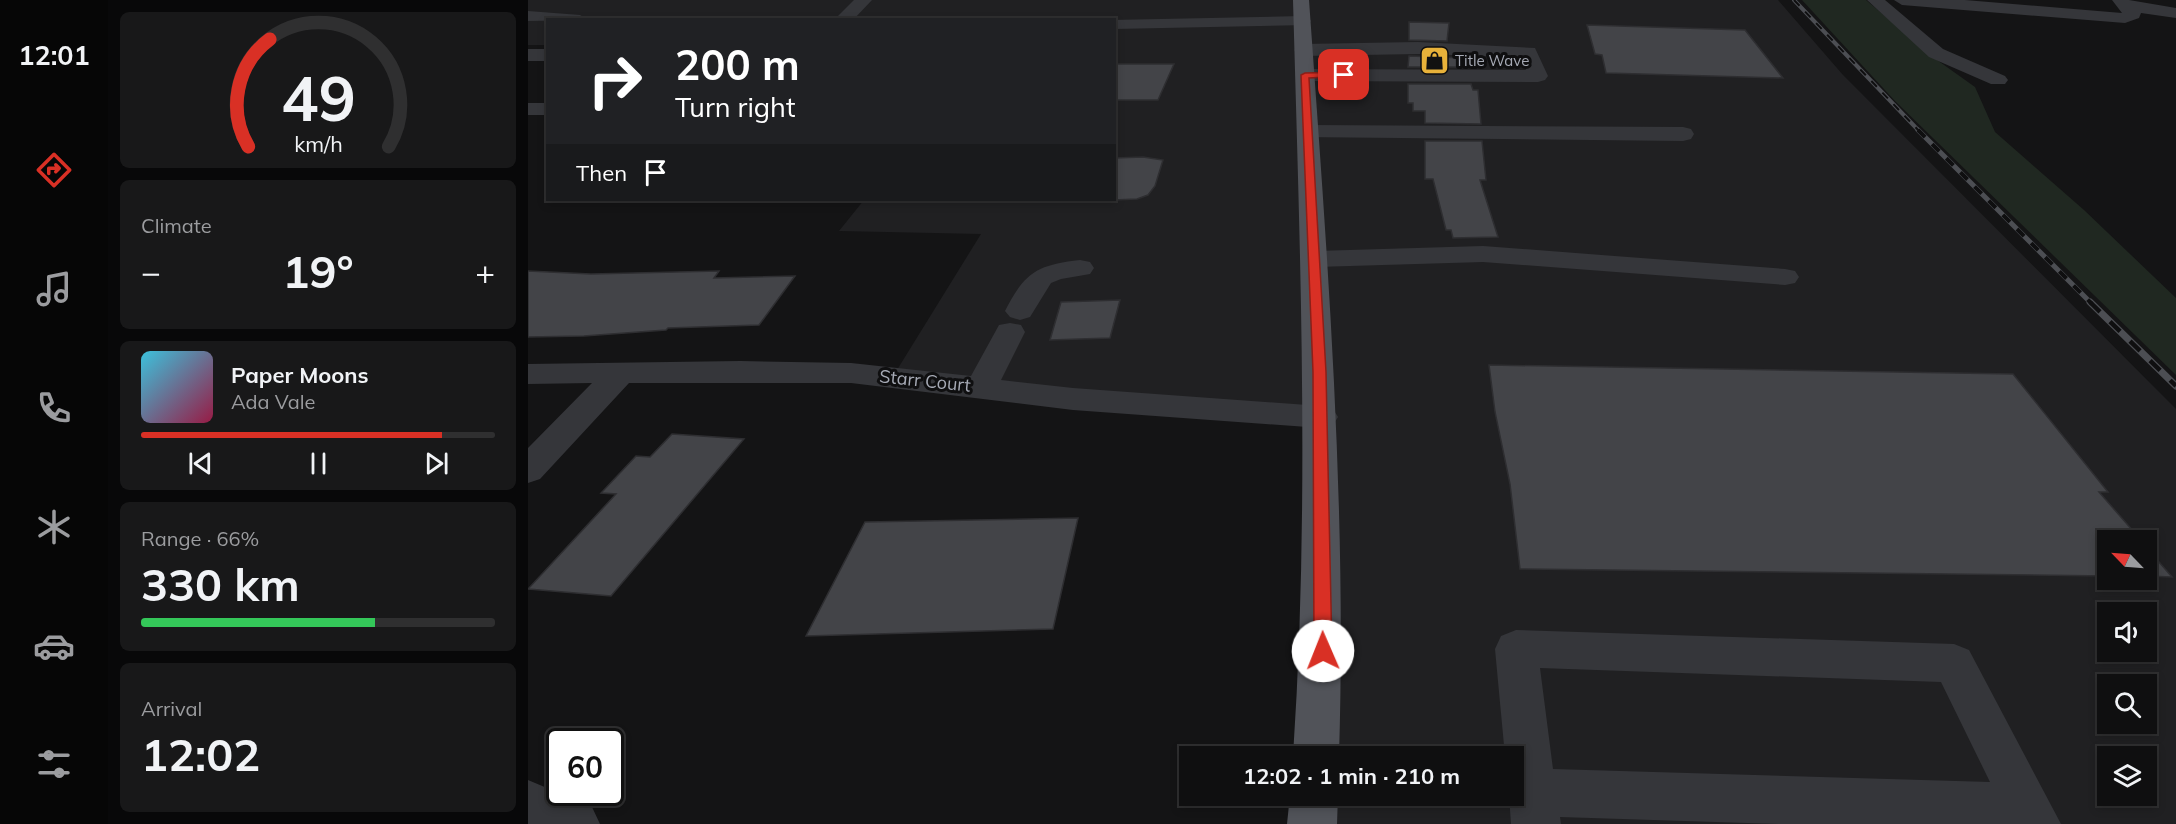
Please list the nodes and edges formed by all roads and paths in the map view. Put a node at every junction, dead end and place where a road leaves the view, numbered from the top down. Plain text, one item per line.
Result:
1 (864, 0) edge
2 (1875, 0) edge
3 (1902, 0) edge
4 (2123, 3) edge
5 (2176, 13) edge
6 (528, 16) edge
7 (554, 18) edge
8 (844, 18) edge
9 (1116, 18) edge
10 (1303, 37) edge
11 (1483, 50) junction
12 (528, 55) edge
13 (546, 55) edge
14 (1490, 76) junction
15 (1998, 80) dead end
16 (528, 109) edge
17 (546, 109) edge
18 (1308, 132) junction
19 (1683, 134) dead end
20 (1316, 259) junction
21 (1080, 268) dead end
22 (1785, 277) dead end
23 (620, 373) junction
24 (528, 374) edge
25 (981, 387) junction
26 (1321, 417) junction
27 (528, 470) edge
28 (1317, 746) edge
29 (528, 804) edge
30 (1313, 806) edge
31 (1534, 808) edge
32 (2032, 816) edge
33 (575, 824) edge
34 (1312, 824) edge

1 - 8 street
2 - 15 street
3 - 4 street
4 - 5 street
6 - 7 street
9 - 10 street
10 - 11 street
10 - 14 street
10 - 18 main road
11 - 14 street
11 - 14 street
12 - 13 street
16 - 17 street
18 - 19 street
18 - 20 main road
20 - 22 street
20 - 26 main road
21 - 25 street
23 - 24 street, Starr Court
23 - 25 street, Starr Court
23 - 27 street
25 - 26 street, Starr Court
26 - 28 main road
29 - 33 street
30 - 34 main road
31 - 32 street
31 - 32 street

